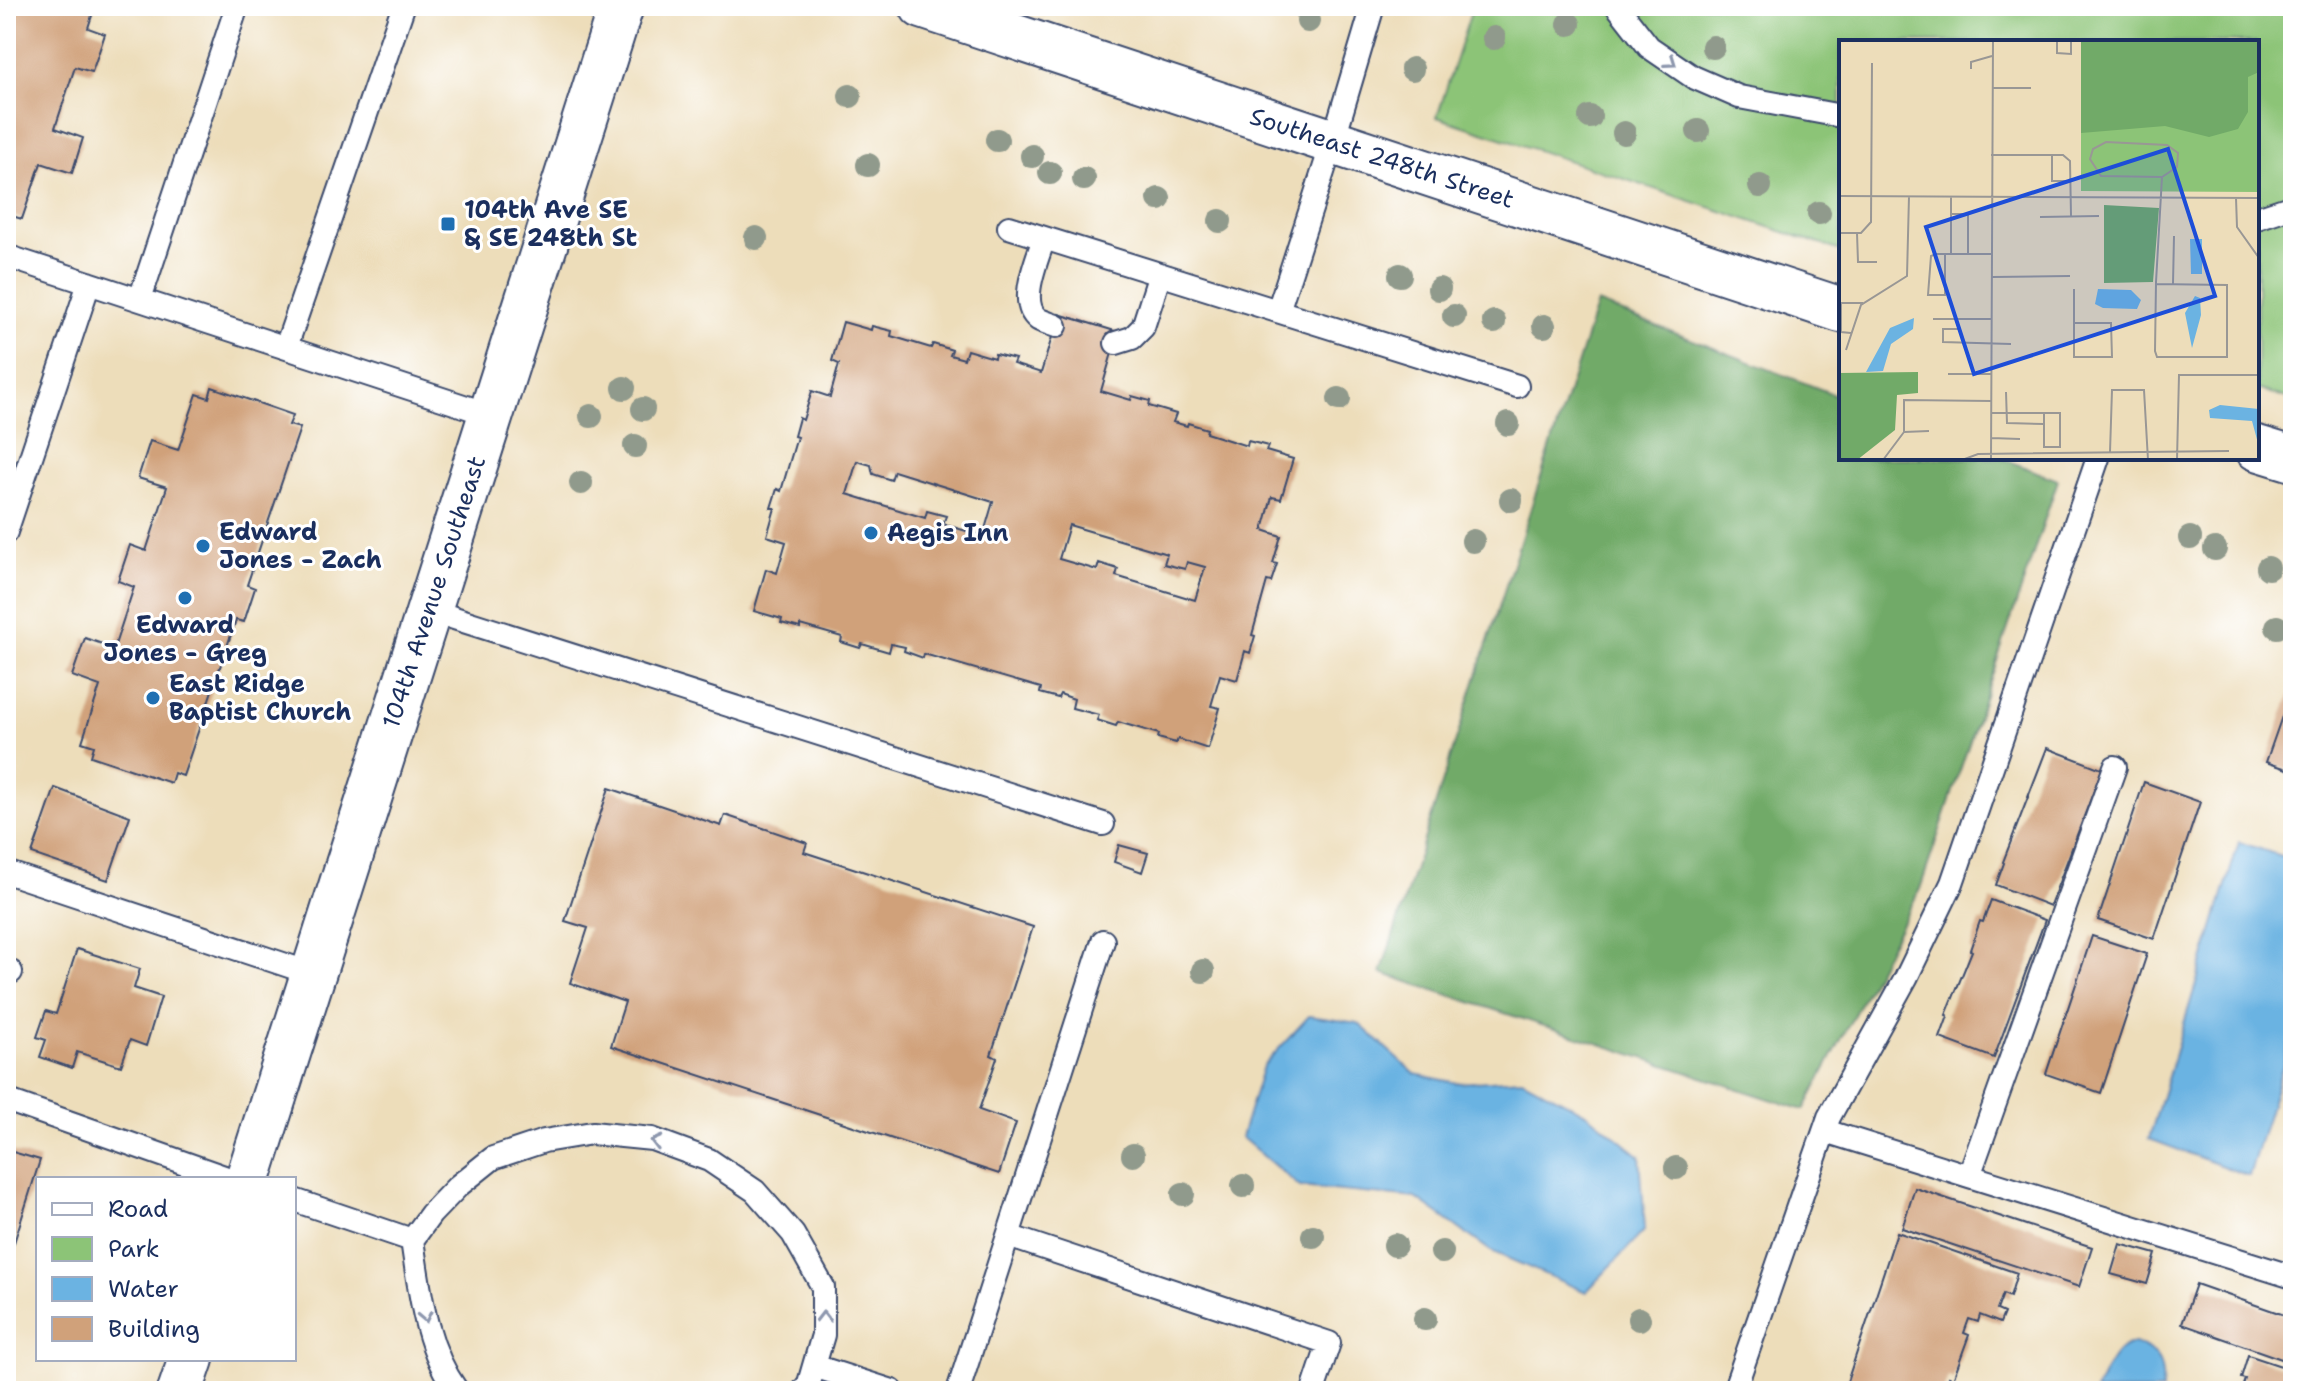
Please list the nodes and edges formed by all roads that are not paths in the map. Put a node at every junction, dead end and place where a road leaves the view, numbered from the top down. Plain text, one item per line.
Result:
1 (237, 6) edge
2 (400, 6) edge
3 (621, 6) edge
4 (922, 6) edge
5 (1373, 6) edge
6 (1617, 6) edge
7 (1839, 116) edge
8 (1333, 141) junction
9 (2293, 206) edge
10 (2259, 217) edge
11 (1009, 227) dead end
12 (1044, 238) junction
13 (6, 256) edge
14 (1160, 274) junction
15 (89, 283) junction
16 (140, 299) junction
17 (1839, 309) edge
18 (1278, 311) junction
19 (1056, 326) dead end
20 (1116, 343) dead end
21 (286, 347) junction
22 (1517, 386) dead end
23 (491, 415) junction
24 (2259, 449) edge
25 (2293, 459) edge
26 (2097, 460) edge
27 (6, 532) edge
28 (429, 610) junction
29 (2115, 767) dead end
30 (1103, 824) dead end
31 (6, 872) edge
32 (1103, 941) dead end
33 (313, 974) junction
34 (6, 1100) edge
35 (1825, 1131) junction
36 (1969, 1176) junction
37 (224, 1177) edge
38 (249, 1177) edge
39 (296, 1201) edge
40 (1008, 1236) junction
41 (412, 1240) junction
42 (2293, 1277) edge
43 (190, 1361) edge
44 (814, 1366) junction
45 (180, 1391) edge
46 (457, 1391) edge
47 (803, 1391) edge
48 (892, 1391) edge
49 (958, 1391) edge
50 (1313, 1391) edge
51 (1734, 1391) edge

1 - 16 lane
2 - 21 lane
3 - 23 main road, 104th Avenue Southeast
4 - 8 main road, Southeast 248th Street
5 - 8 lane
6 -> 7 lane
8 - 17 main road, Southeast 248th Street
8 - 18 lane
9 - 10 lane
11 - 12 lane
12 - 14 lane
12 - 19 lane
13 - 15 lane
14 - 18 lane
14 - 20 lane
15 - 16 lane
15 - 27 lane
16 - 21 lane
18 - 22 lane
21 - 23 lane
23 - 28 main road, 104th Avenue Southeast
24 - 25 main road
26 - 35 lane
28 - 30 lane
28 - 33 main road, 104th Avenue Southeast
29 - 36 lane
31 - 33 lane
32 - 40 lane
33 - 38 main road, 104th Avenue Southeast
34 - 37 lane
35 - 36 lane
35 - 51 lane
36 - 42 lane
39 - 41 lane
40 - 49 lane
40 - 50 lane
44 -> 41 lane
41 -> 46 lane
43 - 45 main road
44 - 47 lane
44 - 48 lane

